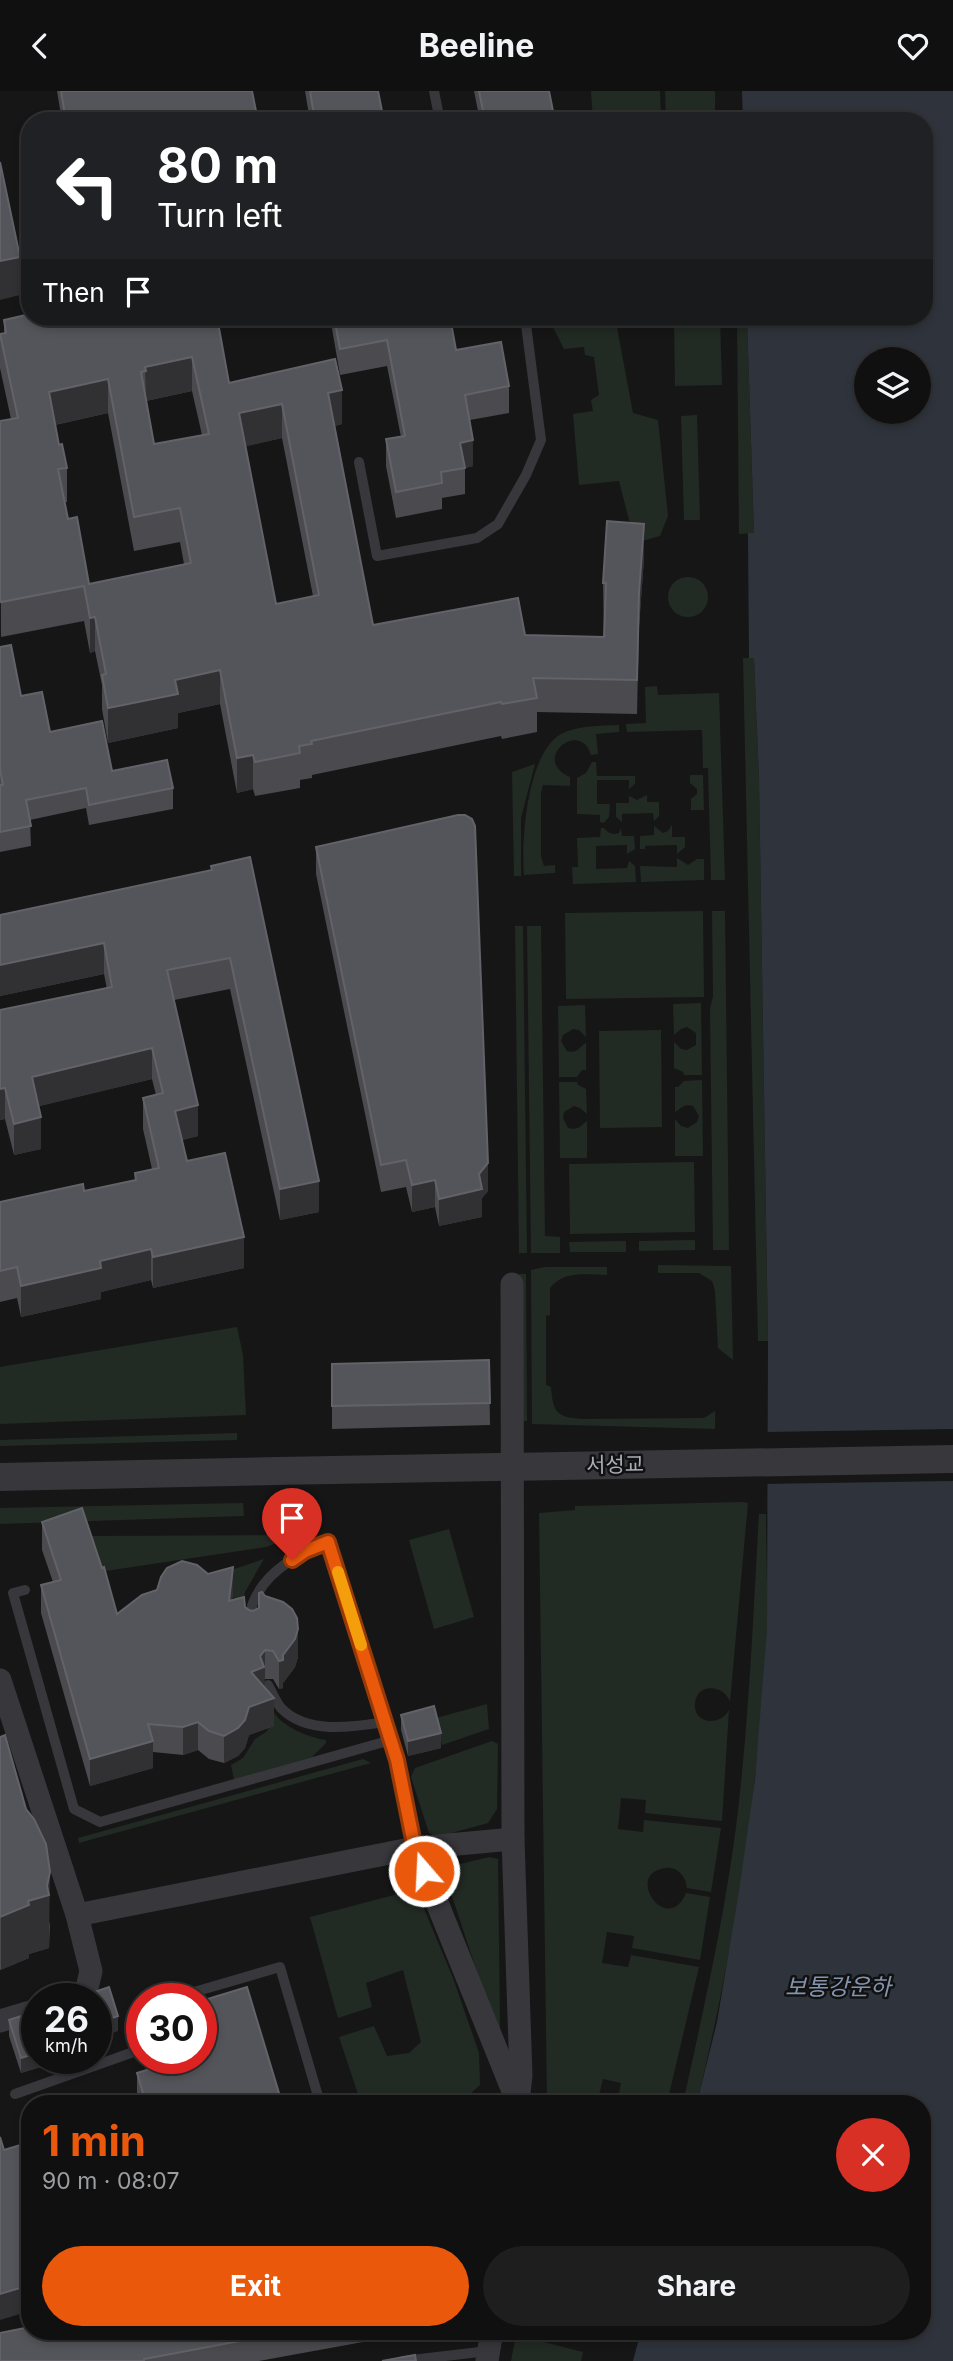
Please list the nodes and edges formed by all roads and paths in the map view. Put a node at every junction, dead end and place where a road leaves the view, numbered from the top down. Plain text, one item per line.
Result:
1 (434, 91) edge
2 (438, 112) edge
3 (526, 326) edge
4 (359, 462) dead end
5 (512, 1284) dead end
6 (953, 1459) edge
7 (0, 1476) edge
8 (25, 1590) dead end
9 (252, 1631) edge
10 (0, 1680) edge
11 (268, 1685) dead end
12 (385, 1721) junction
13 (391, 1740) junction
14 (513, 1839) junction
15 (415, 1849) junction
16 (77, 1915) junction
17 (88, 1983) edge
18 (217, 1985) edge
19 (21, 2015) edge
20 (0, 2021) edge
21 (126, 2055) edge
22 (15, 2094) dead end
23 (318, 2095) edge
24 (515, 2095) edge
25 (519, 2095) edge
26 (489, 2348) edge
27 (403, 2361) edge

1 - 2 lane
3 - 4 lane
5 - 14 street
6 - 7 street, 서성교, bridge
8 - 13 lane
9 - 12 lane
10 - 16 street
11 - 12 lane
12 - 13 lane
13 - 15 lane
14 - 15 street
14 - 25 street
15 - 16 street
15 - 24 street
16 - 17 street
18 - 23 lane
19 - 20 street
21 - 22 lane
26 - 27 lane

